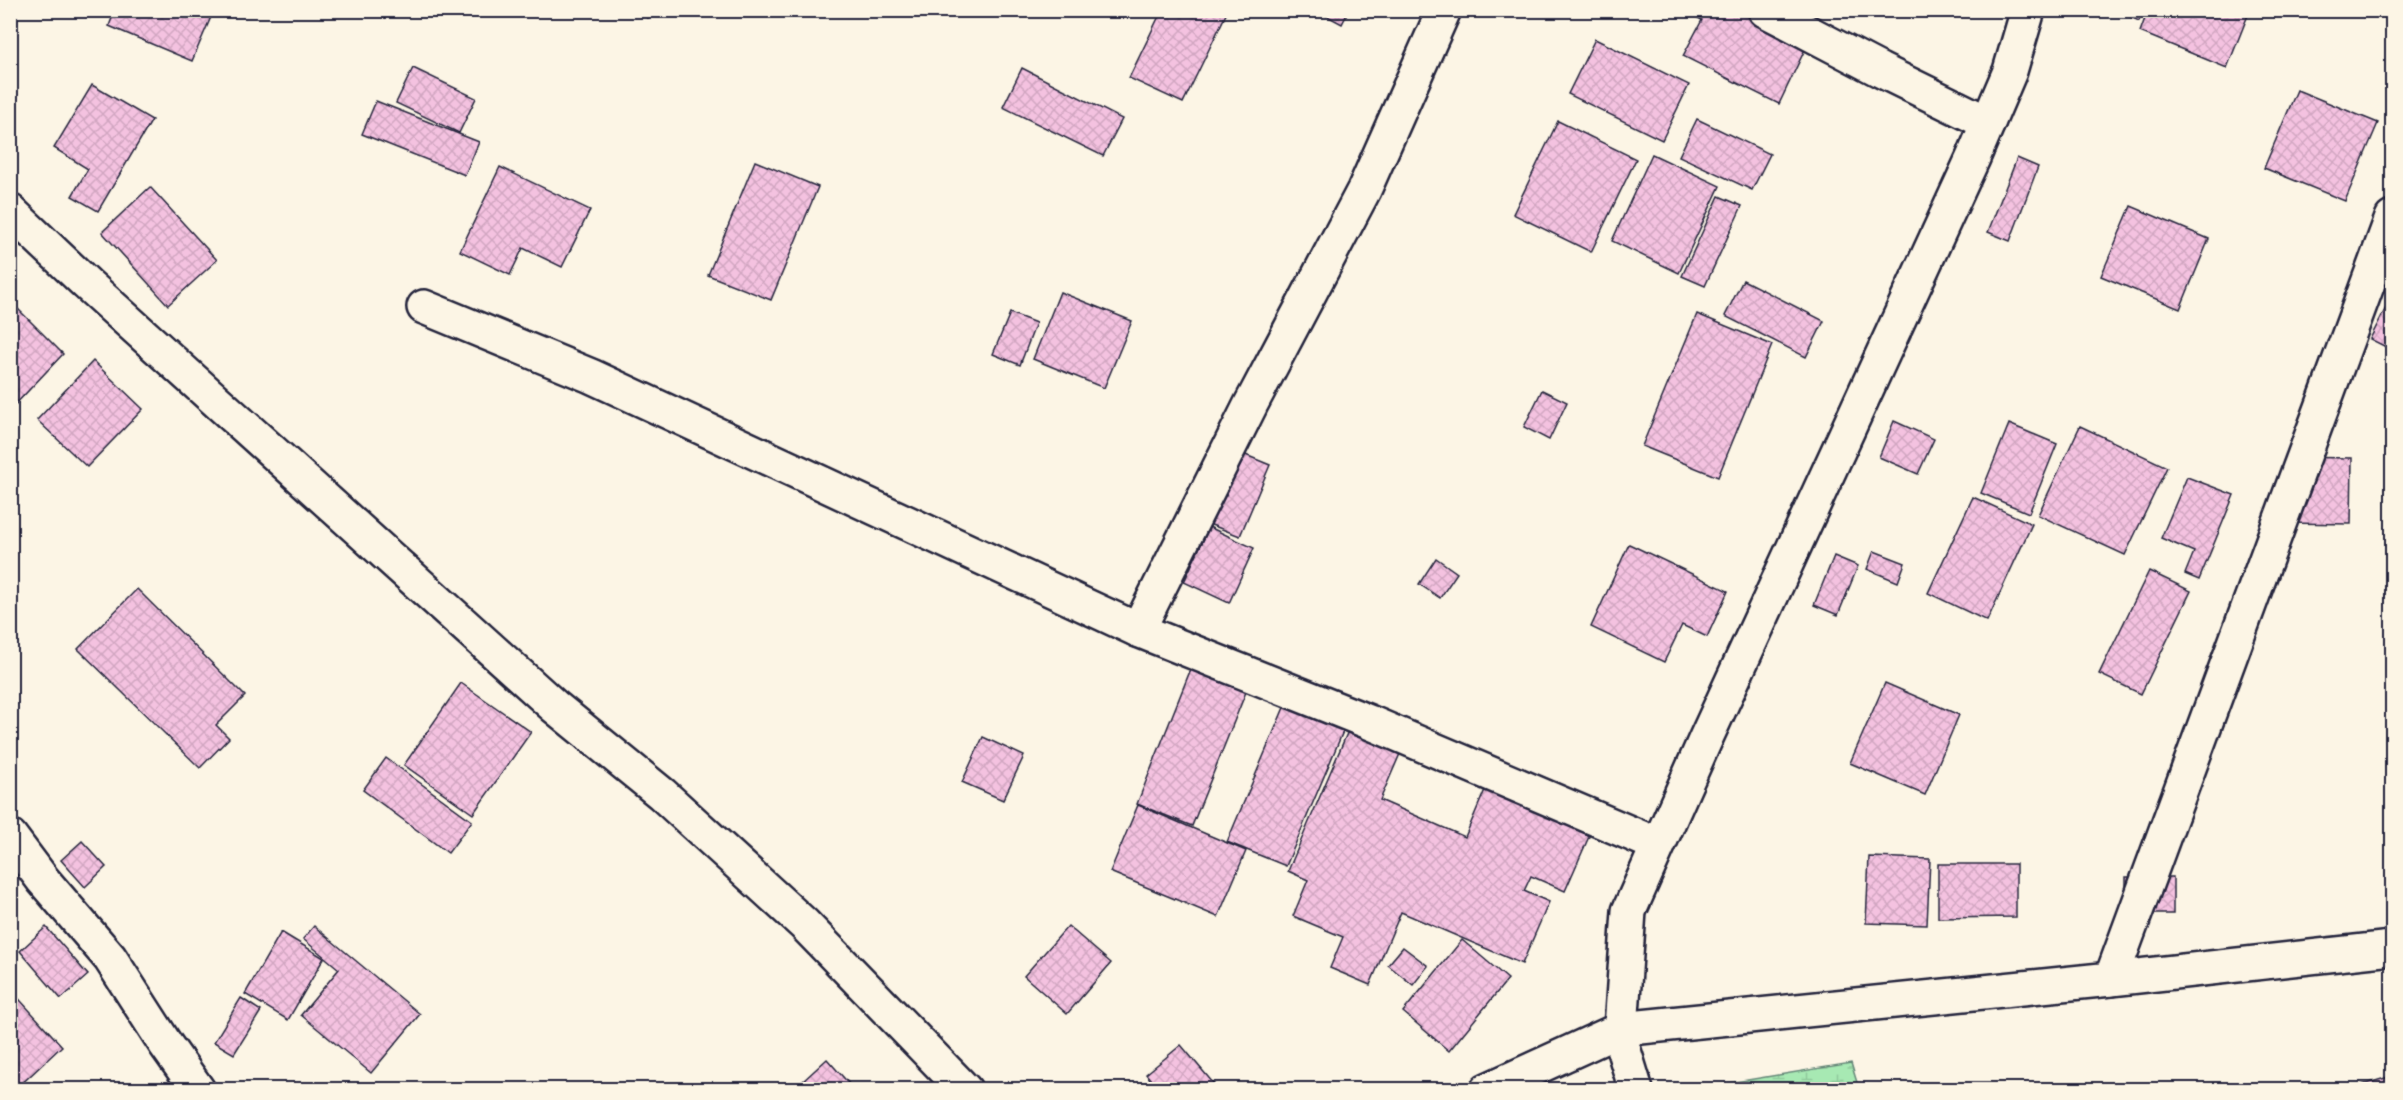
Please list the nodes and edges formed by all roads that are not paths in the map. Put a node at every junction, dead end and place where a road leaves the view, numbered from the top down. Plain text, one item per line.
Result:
1 (1444, 10) edge
2 (1765, 10) edge
3 (2028, 10) edge
4 (1988, 123) junction
5 (10, 211) edge
6 (2392, 218) edge
7 (424, 307) dead end
8 (1138, 630) junction
9 (10, 836) edge
10 (1658, 845) junction
11 (2392, 948) edge
12 (2111, 979) junction
13 (1621, 1029) junction
14 (198, 1089) edge
15 (965, 1089) edge
16 (1487, 1089) edge
17 (1636, 1089) edge

1 - 8 street
2 - 4 street
3 - 4 street
4 - 10 street
5 - 15 street
6 - 12 street
7 - 8 street
8 - 10 street
9 - 14 street
10 - 13 street
11 - 12 street
12 - 13 street
13 - 16 street
13 - 17 street

